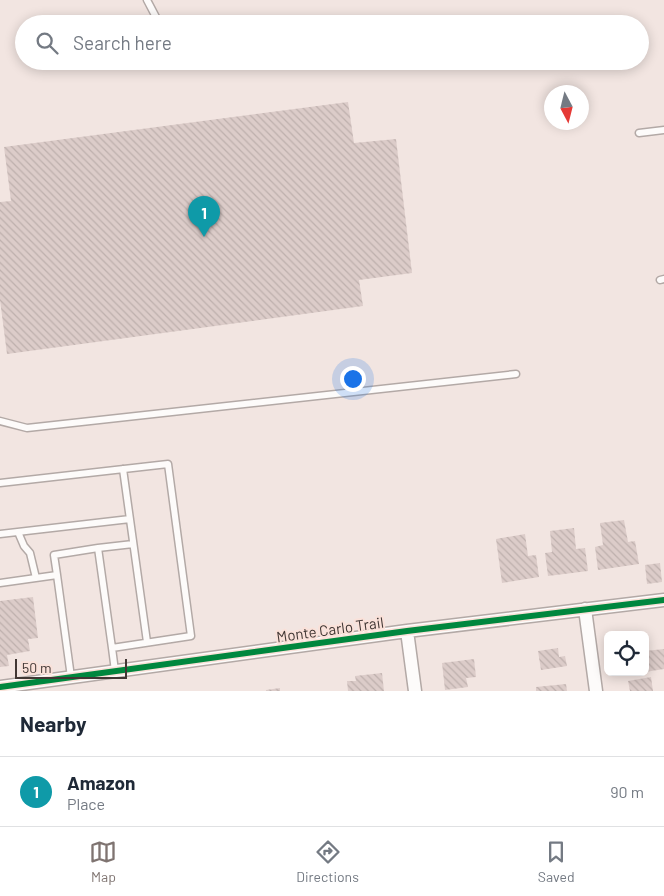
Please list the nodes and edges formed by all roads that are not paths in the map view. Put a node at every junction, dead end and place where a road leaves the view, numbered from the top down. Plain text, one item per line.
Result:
1 (147, 0) edge
2 (154, 15) edge
3 (664, 130) edge
4 (639, 134) dead end
5 (516, 374) dead end
6 (0, 421) edge
7 (123, 469) junction
8 (0, 483) edge
9 (130, 519) junction
10 (18, 532) junction
11 (0, 534) edge
12 (133, 544) junction
13 (98, 548) junction
14 (57, 575) junction
15 (36, 578) junction
16 (0, 583) edge
17 (664, 600) edge
18 (585, 609) junction
19 (407, 631) junction
20 (147, 642) junction
21 (112, 648) junction
22 (115, 671) junction
23 (71, 677) junction
24 (41, 686) edge
25 (0, 687) edge
26 (415, 691) edge
27 (596, 691) edge

1 - 2 lane
3 - 4 lane
5 - 6 lane
7 - 8 lane
7 - 9 lane
7 - 20 lane
9 - 10 lane
9 - 12 lane
10 - 11 lane
10 - 15 lane
12 - 13 lane
12 - 20 lane
13 - 14 lane
13 - 21 lane
14 - 15 lane
14 - 23 lane
15 - 16 lane
17 - 18 street, Monte Carlo Trail
18 - 19 street, Monte Carlo Trail
18 - 27 street
19 - 22 street, Monte Carlo Trail
19 - 26 street
20 - 21 lane
21 - 22 lane
22 - 23 street, Monte Carlo Trail
23 - 24 street, Monte Carlo Trail
24 - 25 street, Monte Carlo Trail

